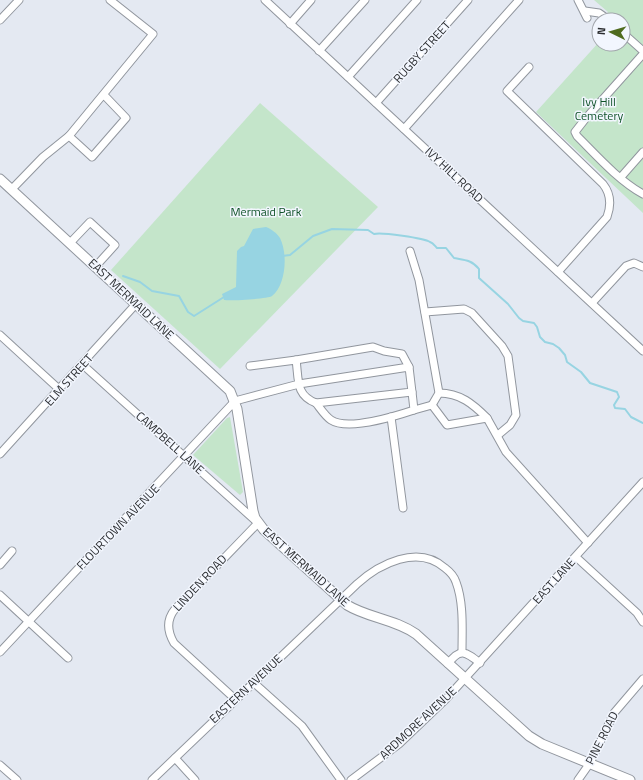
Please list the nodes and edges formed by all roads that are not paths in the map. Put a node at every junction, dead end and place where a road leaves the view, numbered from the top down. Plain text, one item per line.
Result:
1 (19, 0) edge
2 (110, 0) edge
3 (265, 0) edge
4 (312, 0) edge
5 (365, 0) edge
6 (417, 0) edge
7 (468, 0) edge
8 (519, 0) edge
9 (578, 0) edge
10 (591, 13) edge
11 (0, 20) edge
12 (290, 24) junction
13 (631, 40) edge
14 (319, 51) junction
15 (643, 51) edge
16 (643, 54) edge
17 (529, 67) dead end
18 (348, 77) junction
19 (104, 95) junction
20 (376, 103) junction
21 (404, 129) junction
22 (69, 136) junction
23 (643, 152) edge
24 (621, 177) junction
25 (0, 179) edge
26 (12, 189) junction
27 (643, 194) edge
28 (70, 243) junction
29 (410, 251) dead end
30 (96, 266) junction
31 (643, 266) edge
32 (558, 272) junction
33 (592, 303) junction
34 (136, 304) junction
35 (425, 312) junction
36 (0, 335) edge
37 (643, 351) edge
38 (296, 360) junction
39 (83, 365) junction
40 (250, 366) dead end
41 (409, 367) junction
42 (299, 384) junction
43 (60, 390) junction
44 (412, 392) junction
45 (439, 393) junction
46 (235, 401) junction
47 (316, 403) junction
48 (432, 405) junction
49 (414, 410) junction
50 (391, 417) junction
51 (487, 418) junction
52 (498, 435) junction
53 (0, 454) edge
54 (185, 456) junction
55 (643, 482) edge
56 (403, 508) dead end
57 (258, 523) junction
58 (588, 543) junction
59 (12, 551) dead end
60 (576, 557) junction
61 (0, 565) edge
62 (0, 595) edge
63 (341, 600) junction
64 (28, 621) junction
65 (643, 622) edge
66 (0, 652) edge
67 (462, 652) junction
68 (68, 658) dead end
69 (480, 663) junction
70 (448, 664) junction
71 (465, 679) junction
72 (643, 679) edge
73 (253, 682) junction
74 (234, 699) junction
75 (175, 758) junction
76 (590, 763) junction
77 (0, 765) edge
78 (17, 780) edge
79 (152, 780) edge
80 (195, 780) edge
81 (342, 780) edge
82 (351, 780) edge
83 (578, 780) edge
84 (630, 780) edge

1 - 11 street
2 - 19 street
3 - 12 street, IVY HILL ROAD
4 - 12 street
5 - 14 street
6 - 18 street
7 - 20 street, RUGBY STREET
8 - 21 street
9 - 10 street
12 - 14 street, IVY HILL ROAD
13 - 15 street
14 - 18 street, IVY HILL ROAD
16 - 24 street
17 - 32 street
18 - 20 street, IVY HILL ROAD
19 - 22 street
19 - 22 street
20 - 21 street, IVY HILL ROAD
21 - 32 street, IVY HILL ROAD
22 - 26 street
23 - 24 street
24 - 27 street
25 - 26 main road, EAST MERMAID LANE
26 - 28 main road, EAST MERMAID LANE
28 - 30 main road, EAST MERMAID LANE
28 - 30 street
29 - 35 street
30 - 34 main road, EAST MERMAID LANE
31 - 33 street
32 - 33 street, IVY HILL ROAD
33 - 37 street, IVY HILL ROAD
34 - 39 street, ELM STREET
34 - 46 main road, EAST MERMAID LANE
35 - 45 street
35 - 52 street
36 - 43 street
38 - 40 street
38 - 41 street
38 - 42 street
39 - 43 street, ELM STREET
39 - 54 street, CAMPBELL LANE
41 - 42 street
41 - 44 street
42 - 46 street
42 - 47 street
43 - 53 street, ELM STREET
44 - 47 street
44 - 49 street
45 - 48 street
45 - 51 street
46 - 54 street, FLOURTOWN AVENUE
46 - 57 main road, EAST MERMAID LANE
47 - 50 street
48 - 49 street
48 - 51 street
49 - 50 street
50 - 56 street
51 - 52 street
52 - 58 street
54 - 57 street, CAMPBELL LANE
54 - 64 street, FLOURTOWN AVENUE
55 - 58 street, EAST LANE
57 - 63 main road, EAST MERMAID LANE
57 - 74 street, LINDEN ROAD
58 - 60 street, EAST LANE
59 - 61 street
60 - 65 street
60 - 69 street, EAST LANE
62 - 64 street
63 - 67 street, EASTERN AVENUE
63 - 70 main road, EAST MERMAID LANE
63 - 73 street, EASTERN AVENUE
64 - 66 street, FLOURTOWN AVENUE
64 - 68 street
67 - 69 street
67 - 70 street
69 - 71 street, EAST LANE
70 - 71 main road, EAST MERMAID LANE
71 - 76 main road, EAST MERMAID LANE
71 - 82 street, ARDMORE AVENUE
72 - 76 street, PINE ROAD
73 - 74 street, EASTERN AVENUE
73 - 81 street
74 - 75 street, EASTERN AVENUE
75 - 79 street, EASTERN AVENUE
75 - 80 street
76 - 83 street, PINE ROAD
76 - 84 main road, EAST MERMAID LANE
77 - 78 street

